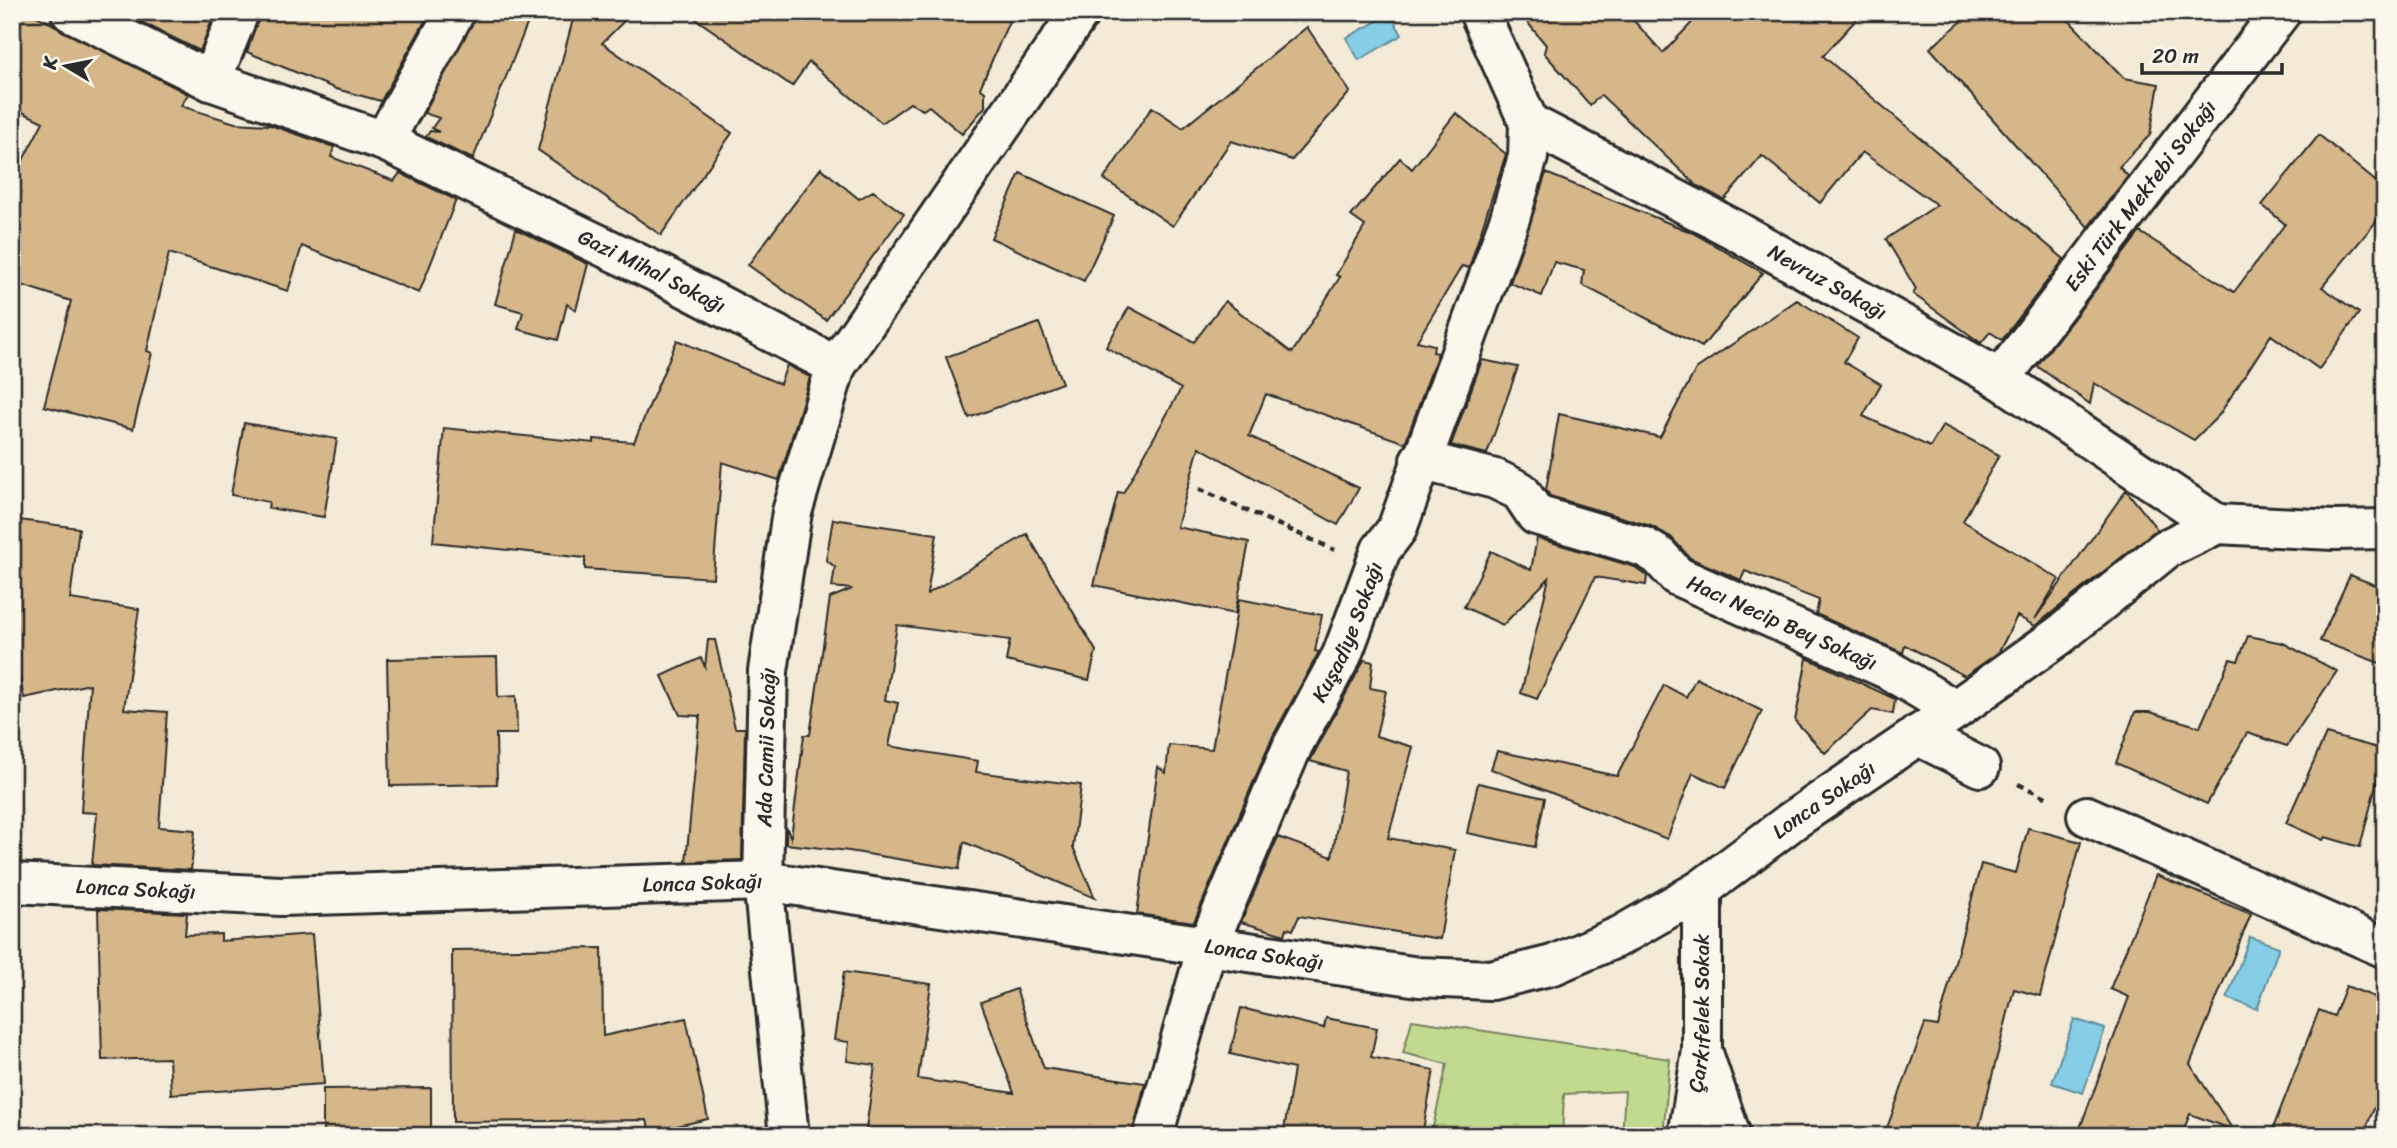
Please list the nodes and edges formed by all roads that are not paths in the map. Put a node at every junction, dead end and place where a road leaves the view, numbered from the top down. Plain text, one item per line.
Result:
1 (71, 12) edge
2 (239, 12) edge
3 (455, 12) edge
4 (1080, 12) edge
5 (1479, 12) edge
6 (2281, 12) edge
7 (211, 81) junction
8 (1529, 123) junction
9 (384, 141) junction
10 (836, 366) junction
11 (2000, 379) junction
12 (1420, 460) junction
13 (2217, 524) junction
14 (2385, 528) edge
15 (1955, 710) junction
16 (1917, 735) junction
17 (1980, 767) road end
18 (2087, 816) road end
19 (763, 881) junction
20 (12, 883) edge
21 (1702, 889) junction
22 (1207, 947) junction
23 (2385, 948) edge
24 (1702, 1051) junction
25 (789, 1136) edge
26 (1153, 1136) edge
27 (1688, 1136) edge
28 (1731, 1136) edge

1 - 7 street, Gazi Mihal Sokağı
2 - 7 street
3 - 9 street
4 - 10 street
5 - 8 street
6 - 11 street, Eski Türk Mektebi Sokağı
7 - 9 street, Gazi Mihal Sokağı
8 - 11 street, Nevruz Sokağı
8 - 12 street, Kuşadiye Sokağı
9 - 10 street, Gazi Mihal Sokağı
10 - 19 street, Ada Camii Sokağı
11 - 13 street, Nevruz Sokağı
12 - 15 street, Hacı Necip Bey Sokağı
12 - 22 street, Kuşadiye Sokağı
13 - 14 street, Lonca Sokağı
13 - 15 street, Lonca Sokağı
15 - 16 street, Lonca Sokağı
16 - 17 street
16 - 21 street, Lonca Sokağı
18 - 23 street
19 - 20 street, Lonca Sokağı
19 - 22 street, Lonca Sokağı
19 - 25 street, Ada Camii Sokağı
21 - 22 street, Lonca Sokağı
21 - 24 street, Çarkıfelek Sokak
22 - 26 street, Kuşadiye Sokağı
24 - 27 street, Çarkıfelek Sokak
24 - 28 street

